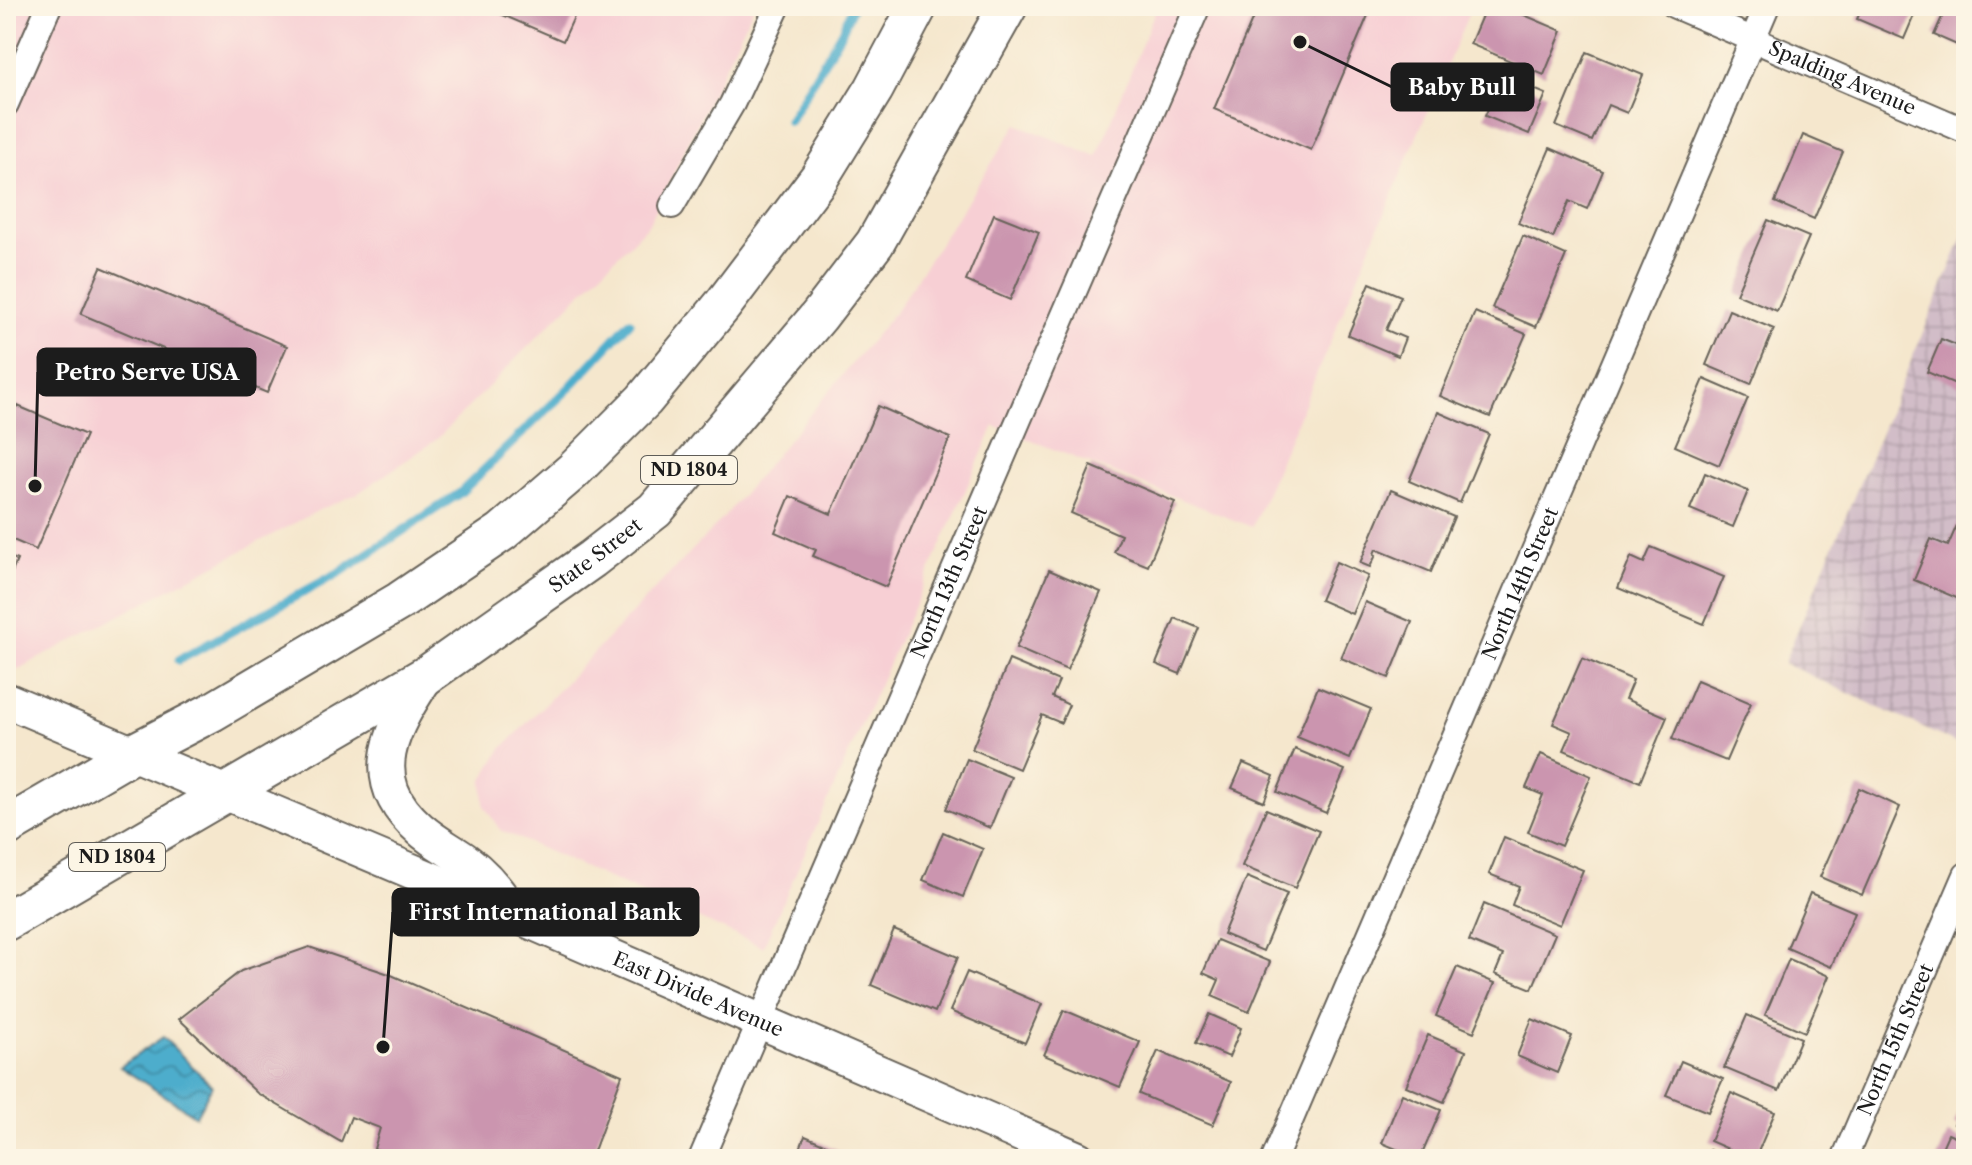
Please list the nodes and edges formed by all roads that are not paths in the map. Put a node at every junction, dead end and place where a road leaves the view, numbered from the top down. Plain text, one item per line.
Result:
1 (49, 6) edge
2 (778, 6) edge
3 (918, 6) edge
4 (979, 6) edge
5 (1008, 6) edge
6 (1198, 6) edge
7 (1675, 6) edge
8 (1767, 6) edge
9 (1752, 39) junction
10 (981, 54) junction
11 (6, 104) edge
12 (1966, 131) edge
13 (672, 206) dead end
14 (427, 675) junction
15 (6, 700) edge
16 (133, 753) junction
17 (227, 792) junction
18 (6, 827) edge
19 (1966, 875) edge
20 (511, 913) junction
21 (6, 921) edge
22 (760, 1021) junction
23 (701, 1159) edge
24 (1078, 1159) edge
25 (1274, 1159) edge
26 (1844, 1159) edge

1 - 11 street
2 - 13 street
3 - 16 main road
4 - 10 main road
5 - 10 main road, State Street / ND 1804
6 - 22 street, North 13th Street
7 - 9 street, Spalding Avenue
8 - 9 street, North 14th Street
9 - 12 street, Spalding Avenue
9 - 25 street, North 14th Street
10 - 14 main road, State Street / ND 1804
14 - 17 main road, State Street / ND 1804
14 - 20 street
15 - 16 street, East Divide Avenue
16 - 17 street, East Divide Avenue
16 - 18 main road
17 - 20 street, East Divide Avenue
17 - 21 main road, State Street / ND 1804
19 - 26 street, North 15th Street
20 - 22 street, East Divide Avenue
22 - 23 street, North 13th Street
22 - 24 street, East Divide Avenue

